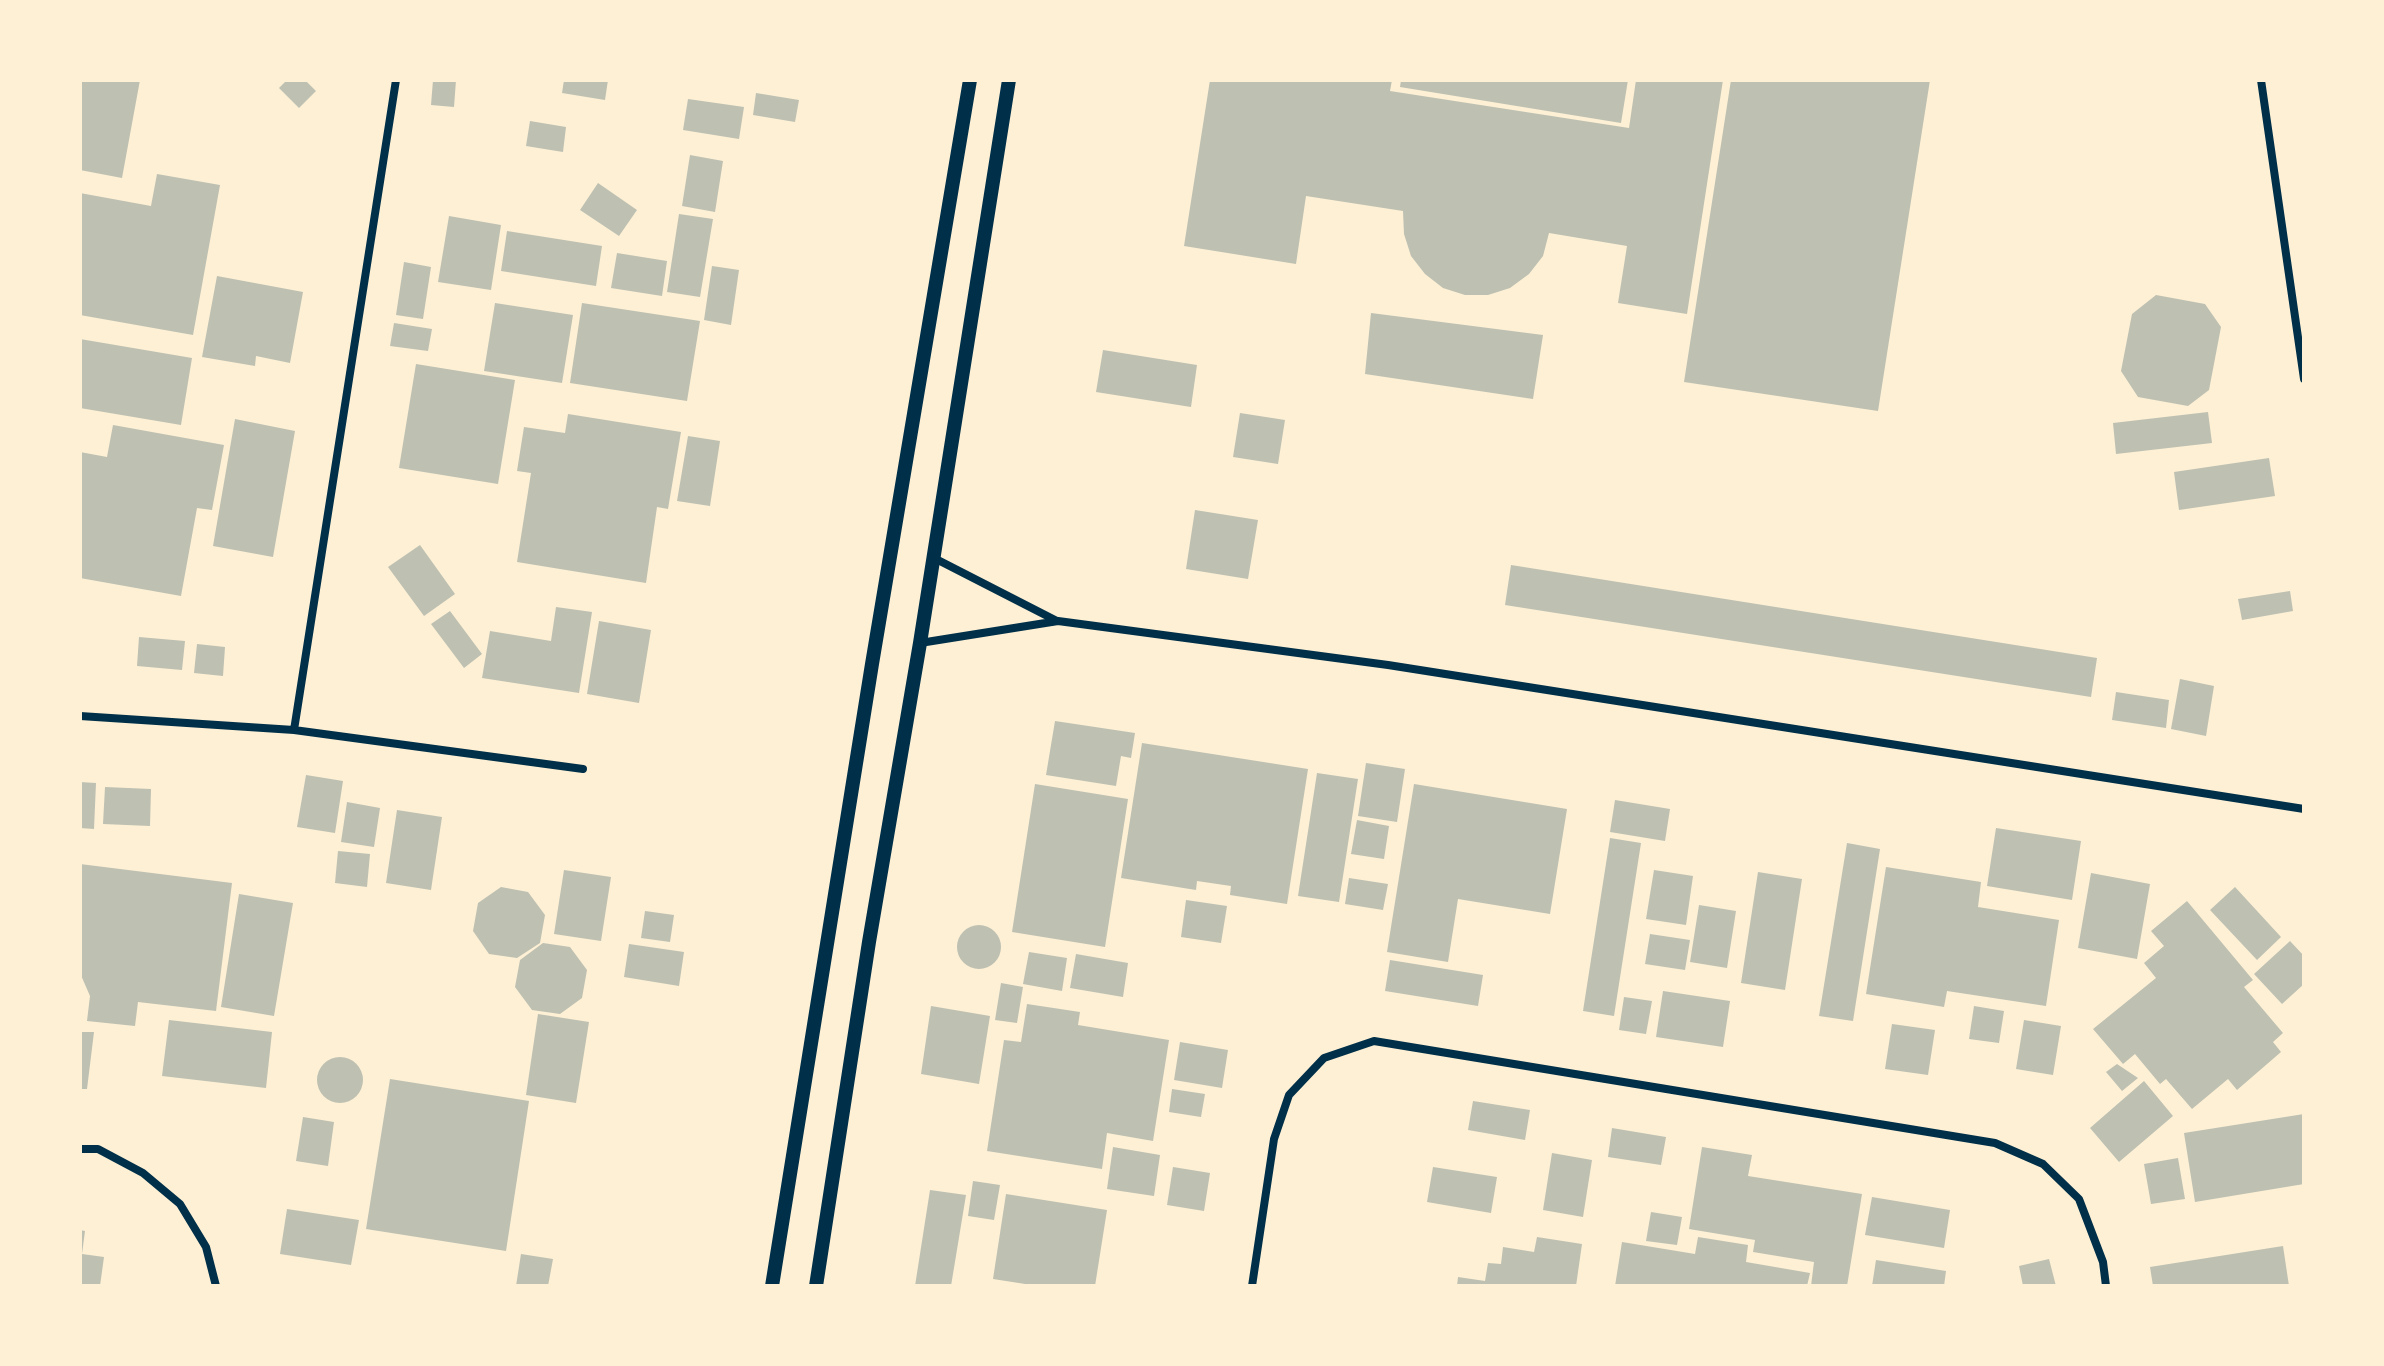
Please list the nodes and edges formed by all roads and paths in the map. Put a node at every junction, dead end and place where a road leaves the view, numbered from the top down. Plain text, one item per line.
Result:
1 (396, 80) edge
2 (970, 80) edge
3 (1009, 80) edge
4 (2261, 80) edge
5 (2304, 379) edge
6 (934, 558) junction
7 (1058, 621) junction
8 (920, 643) junction
9 (80, 716) edge
10 (294, 730) junction
11 (583, 769) dead end
12 (2304, 809) edge
13 (80, 1149) edge
14 (216, 1286) edge
15 (772, 1286) edge
16 (816, 1286) edge
17 (1252, 1286) edge
18 (2106, 1286) edge

1 - 10 street
2 - 15 street
3 - 6 street
4 - 5 street
6 - 7 street
6 - 8 street
7 - 8 street
7 - 12 street
8 - 16 street
9 - 10 street
10 - 11 street
13 - 14 street
17 - 18 street

